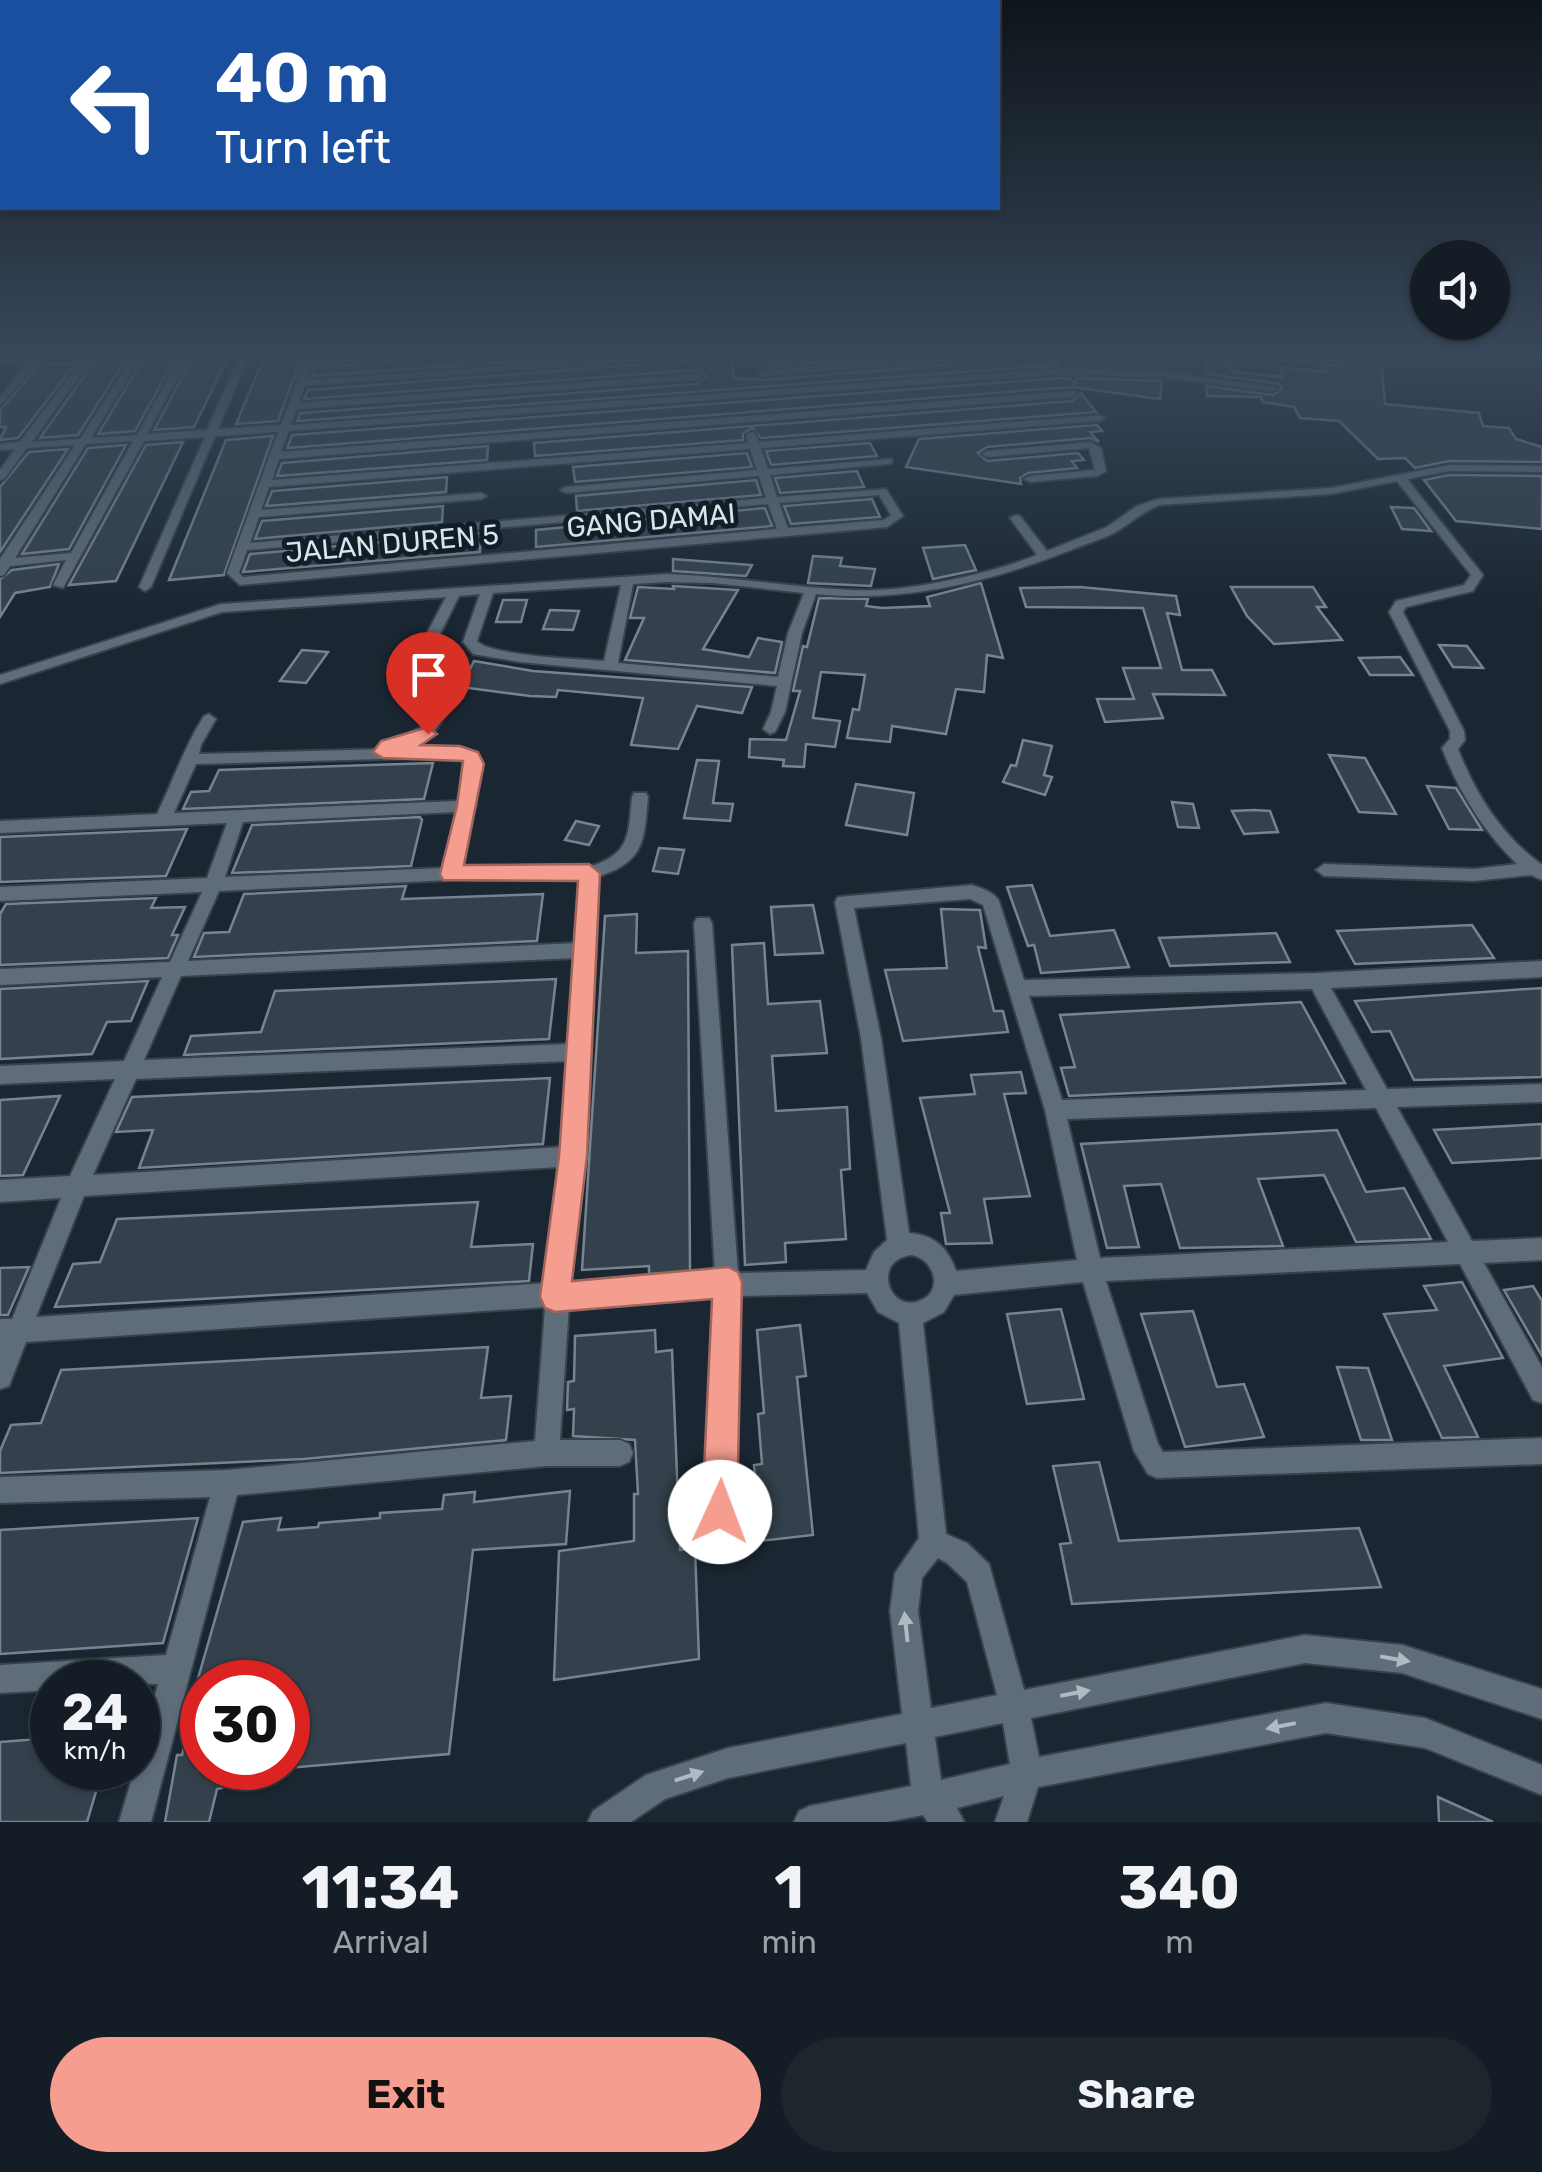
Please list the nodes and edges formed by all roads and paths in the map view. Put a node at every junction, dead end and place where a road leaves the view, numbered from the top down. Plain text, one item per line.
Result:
1 (26, 440) edge
2 (96, 440) edge
3 (138, 440) edge
4 (206, 440) edge
5 (282, 440) edge
6 (494, 440) edge
7 (522, 440) edge
8 (752, 440) edge
9 (826, 440) edge
10 (978, 440) edge
11 (82, 441) junction
12 (22, 445) junction
13 (754, 446) junction
14 (0, 447) edge
15 (987, 454) junction
16 (277, 456) junction
17 (565, 460) junction
18 (888, 460) dead end
19 (522, 464) junction
20 (483, 467) junction
21 (997, 469) dead end
22 (1542, 469) edge
23 (763, 472) junction
24 (873, 473) dead end
25 (1398, 476) junction
26 (0, 477) edge
27 (1030, 479) dead end
28 (268, 484) junction
29 (566, 490) junction
30 (882, 491) junction
31 (481, 496) junction
32 (773, 502) junction
33 (257, 514) junction
34 (1016, 518) dead end
35 (566, 520) junction
36 (522, 524) junction
37 (478, 527) junction
38 (784, 534) junction
39 (243, 547) junction
40 (75, 556) junction
41 (1044, 556) junction
42 (522, 557) junction
43 (2, 566) edge
44 (628, 580) junction
45 (59, 584) dead end
46 (145, 587) dead end
47 (488, 589) junction
48 (810, 590) junction
49 (456, 591) junction
50 (423, 654) dead end
51 (610, 666) junction
52 (0, 680) edge
53 (782, 682) junction
54 (448, 692) dead end
55 (209, 719) dead end
56 (770, 729) dead end
57 (383, 752) junction
58 (191, 760) junction
59 (640, 797) dead end
60 (468, 806) junction
61 (237, 816) junction
62 (164, 817) junction
63 (0, 827) edge
64 (1324, 870) dead end
65 (1538, 871) edge
66 (589, 873) junction
67 (451, 874) junction
68 (214, 884) junction
69 (0, 894) edge
70 (703, 922) dead end
71 (587, 950) junction
72 (174, 968) junction
73 (1542, 970) edge
74 (0, 978) edge
75 (1318, 981) junction
76 (1019, 988) junction
77 (580, 1052) junction
78 (128, 1072) junction
79 (0, 1076) edge
80 (1542, 1093) edge
81 (1382, 1101) junction
82 (1054, 1110) junction
83 (573, 1156) junction
84 (76, 1188) junction
85 (0, 1191) edge
86 (899, 1245) junction
87 (1542, 1249) edge
88 (1465, 1254) junction
89 (1091, 1270) junction
90 (877, 1281) junction
91 (728, 1282) junction
92 (946, 1284) junction
93 (555, 1297) junction
94 (910, 1315) junction
95 (10, 1331) edge
96 (0, 1377) edge
97 (1542, 1391) edge
98 (1542, 1451) edge
99 (547, 1453) junction
100 (620, 1453) dead end
101 (226, 1483) junction
102 (0, 1490) edge
103 (720, 1512) dead end
104 (934, 1542) junction
105 (175, 1669) junction
106 (0, 1679) edge
107 (1542, 1704) edge
108 (1014, 1705) junction
109 (916, 1724) junction
110 (1027, 1774) junction
111 (1542, 1780) edge
112 (928, 1798) junction
113 (135, 1822) edge
114 (604, 1822) edge
115 (810, 1822) edge
116 (948, 1822) edge
117 (1012, 1822) edge

1 - 12 street
2 - 11 street
3 - 40 street
4 - 46 street
5 - 16 street
6 - 16 street
7 - 19 street
8 - 13 street
9 - 13 street
10 - 15 street
11 - 12 street
11 - 43 street
12 - 14 street
12 - 26 street
13 - 17 street
13 - 23 street
15 - 21 street
15 - 27 street
16 - 28 street
17 - 19 street
17 - 29 street
18 - 23 street
19 - 20 street
20 - 28 street
20 - 31 street
22 - 25 street
23 - 29 street
23 - 32 street
24 - 30 street
25 - 41 street
25 - 65 street
28 - 33 street
29 - 35 street
30 - 32 street
30 - 38 street, GANG DAMAI
31 - 33 street
31 - 37 street
32 - 35 street
32 - 38 street
33 - 39 street
34 - 41 street
35 - 36 street
36 - 37 street
36 - 42 street, JALAN DUREN 5
37 - 39 street
38 - 42 street, GANG DAMAI
39 - 42 street, JALAN DUREN 5
40 - 43 street
40 - 45 street
41 - 48 street
44 - 47 street
44 - 48 street
44 - 51 street
47 - 49 street
47 - 51 street
48 - 53 street
49 - 50 street
49 - 52 street
51 - 53 street
53 - 56 street
54 - 57 street
55 - 58 street
57 - 58 street
57 - 60 street
58 - 62 street
59 - 66 street
60 - 61 street
60 - 67 street
61 - 62 street
61 - 68 street
62 - 63 street
64 - 65 street
66 - 67 street
66 - 71 street
67 - 68 street
68 - 69 street
68 - 72 street
70 - 91 street
71 - 72 street
71 - 77 street
72 - 74 street
72 - 78 street
73 - 75 street
75 - 76 street
75 - 81 street
76 - 82 street
76 - 86 street
77 - 78 street
77 - 83 street
78 - 79 street
78 - 84 street
80 - 81 street
81 - 82 street
81 - 88 street
82 - 89 street
83 - 84 street
83 - 93 street
84 - 85 street
84 - 95 street
86 - 90 street
86 - 92 street
87 - 88 street
88 - 89 street
88 - 97 street
89 - 92 street
89 - 98 street
90 - 91 street
90 - 94 street
91 - 93 street
91 - 103 street
92 - 94 street
93 - 95 street
93 - 99 street
94 - 104 street
95 - 96 street
99 - 100 street
99 - 101 street
101 - 102 street
101 - 105 street
104 - 108 street
109 -> 104 street
105 - 106 street
105 - 113 street
108 -> 107 street
108 - 109 street
108 - 110 street
109 - 112 street
114 -> 109 street
111 -> 110 street
110 - 112 street
110 - 117 street
112 - 115 street
112 - 116 street

